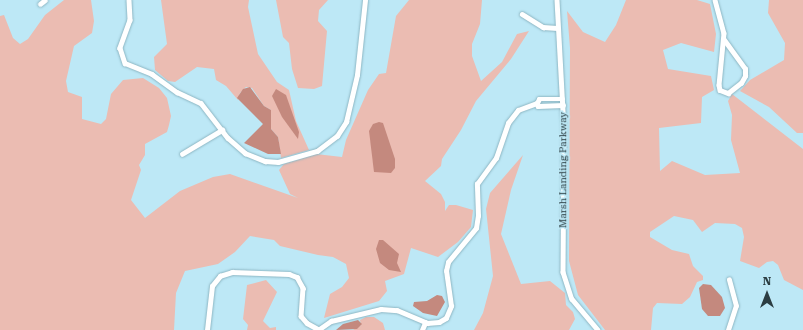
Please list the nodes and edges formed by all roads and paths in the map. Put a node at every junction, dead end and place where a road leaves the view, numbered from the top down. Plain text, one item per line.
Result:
1 (44, 0) edge
2 (129, 0) edge
3 (365, 0) edge
4 (557, 0) edge
5 (715, 0) edge
6 (40, 4) dead end
7 (522, 14) dead end
8 (557, 28) junction
9 (724, 40) junction
10 (548, 99) junction
11 (563, 99) junction
12 (537, 103) junction
13 (549, 105) junction
14 (563, 105) junction
15 (222, 130) junction
16 (182, 154) dead end
17 (729, 280) dead end
18 (425, 323) junction
19 (207, 330) edge
20 (318, 330) edge
21 (422, 330) edge
22 (598, 330) edge
23 (728, 330) edge

1 - 6 street
2 - 15 street
3 - 15 street
4 - 8 street, Marsh Landing Parkway
5 - 9 street
7 - 8 street
8 - 11 street, Marsh Landing Parkway
9 - 9 street
10 - 11 street
10 - 12 street
10 - 13 street
11 - 14 street, Marsh Landing Parkway
12 - 13 street
12 - 18 street
13 - 14 street
14 - 22 street, Marsh Landing Parkway
15 - 16 street
17 - 23 street
18 - 20 street
18 - 21 street
19 - 20 street

